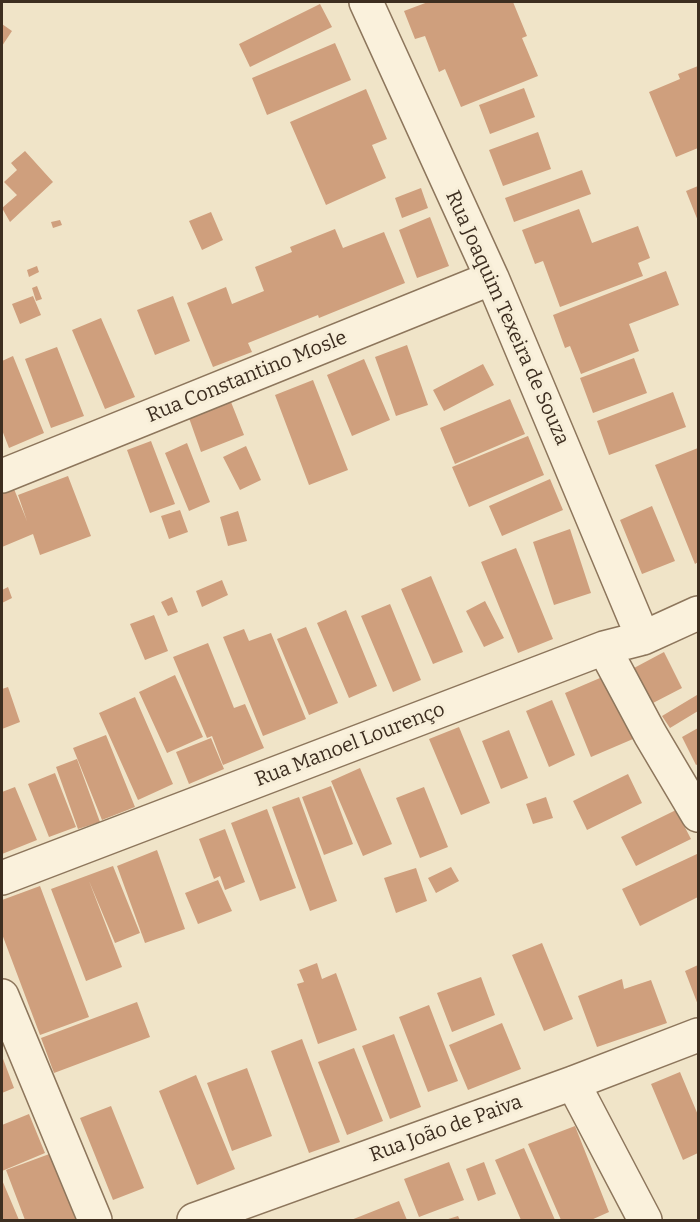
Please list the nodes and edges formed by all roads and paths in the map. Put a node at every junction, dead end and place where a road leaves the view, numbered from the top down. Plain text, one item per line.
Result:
1 (366, 2) edge
2 (492, 278) junction
3 (2, 476) edge
4 (699, 613) edge
5 (642, 638) junction
6 (604, 648) junction
7 (699, 815) edge
8 (2, 878) edge
9 (2, 996) edge
10 (699, 1035) edge
11 (573, 1083) junction
12 (95, 1221) edge
13 (194, 1221) edge
14 (645, 1221) edge

1 - 2 street, Rua Joaquim Texeira de Souza
2 - 3 street, Rua Constantino Mosle
2 - 5 street, Rua Joaquim Texeira de Souza
4 - 5 street, Rua Manoel Lourenço
5 - 6 street, Rua Manoel Lourenço
6 - 7 street
6 - 8 street, Rua Manoel Lourenço
9 - 12 street
10 - 11 street, Rua João de Paiva
11 - 13 street, Rua João de Paiva
11 - 14 street

